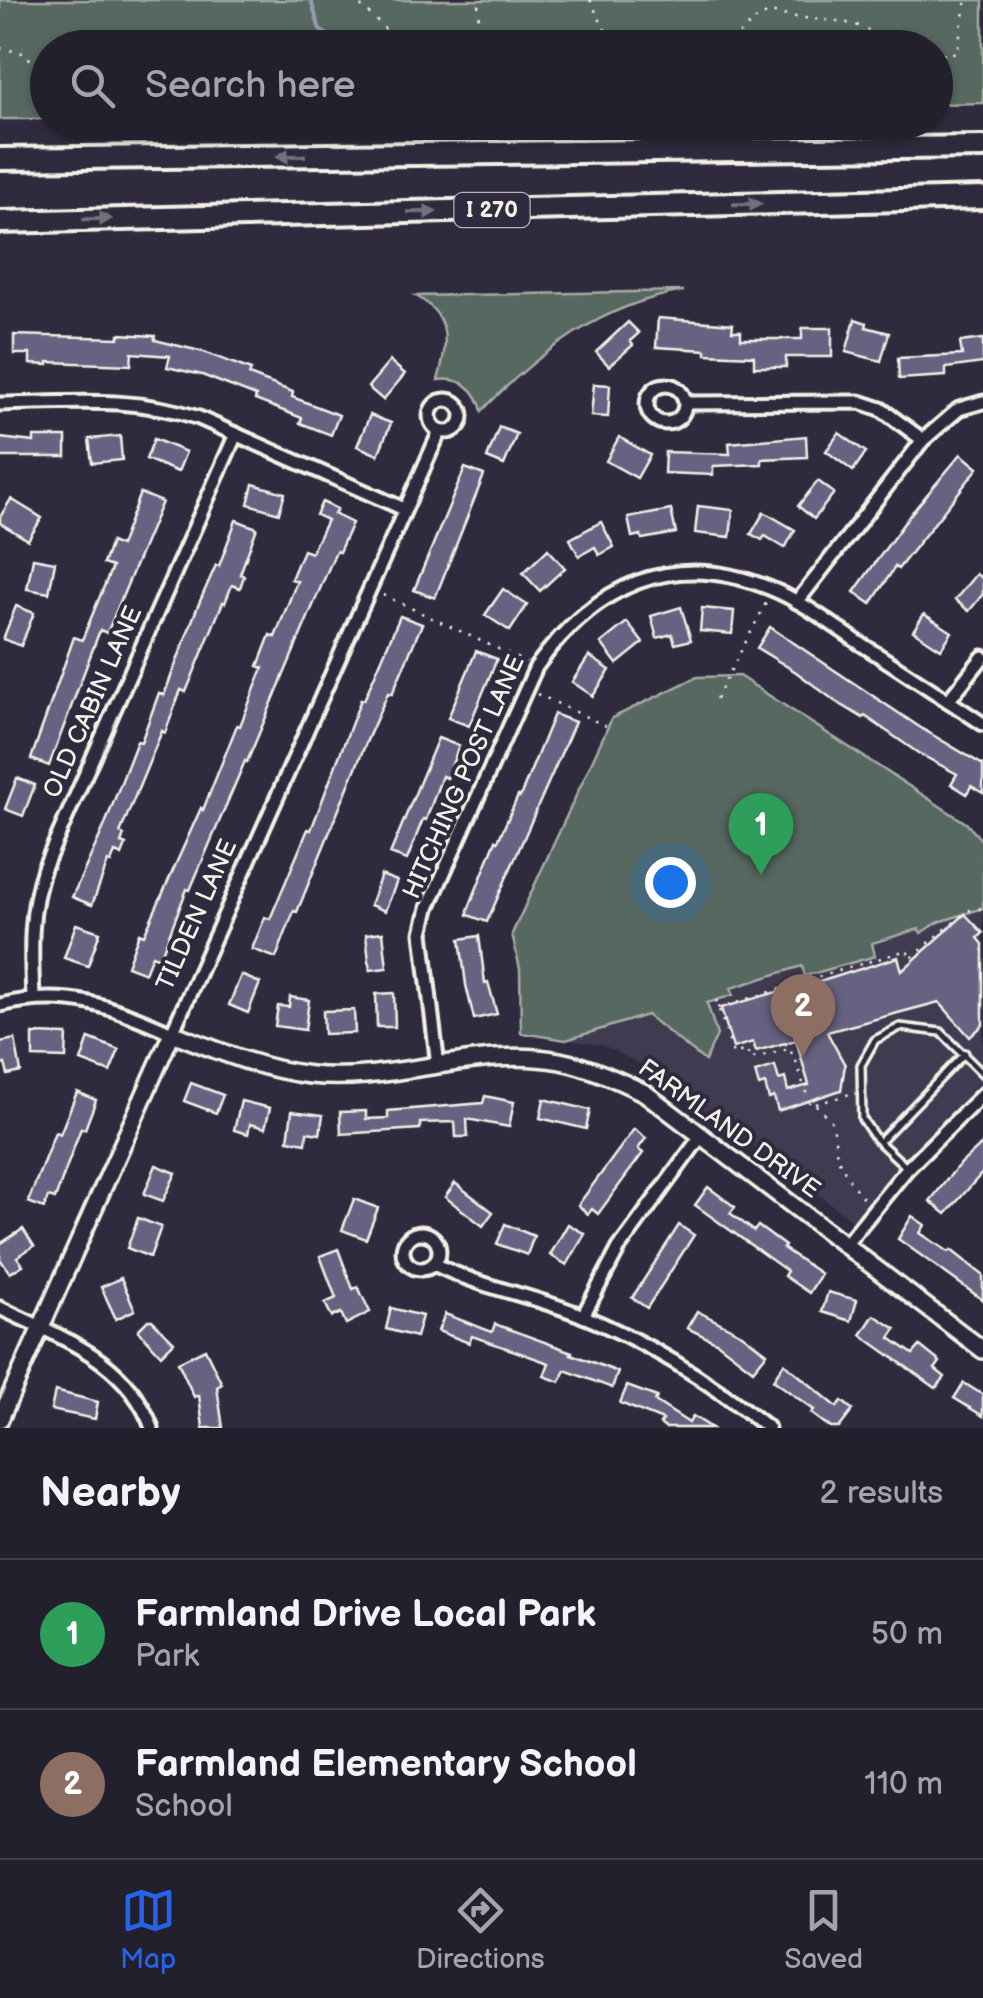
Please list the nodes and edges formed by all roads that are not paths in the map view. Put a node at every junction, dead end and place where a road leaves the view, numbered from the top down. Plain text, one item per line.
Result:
1 (983, 147) edge
2 (0, 159) edge
3 (983, 198) edge
4 (0, 222) edge
5 (983, 402) edge
6 (685, 403) dead end
7 (0, 404) edge
8 (440, 430) dead end
9 (236, 434) junction
10 (923, 440) junction
11 (404, 509) junction
12 (797, 602) junction
13 (983, 657) edge
14 (948, 700) junction
15 (983, 724) edge
16 (34, 997) junction
17 (0, 1005) edge
18 (172, 1033) junction
19 (965, 1053) junction
20 (438, 1066) junction
21 (983, 1074) edge
22 (983, 1094) edge
23 (702, 1136) junction
24 (880, 1142) junction
25 (907, 1168) junction
26 (845, 1245) junction
27 (434, 1264) dead end
28 (0, 1308) edge
29 (583, 1316) junction
30 (40, 1328) junction
31 (983, 1350) edge
32 (0, 1419) edge
33 (152, 1428) edge
34 (768, 1428) edge

1 -> 2 highway
4 -> 3 highway, I 270
5 - 10 street
6 - 10 street
7 - 9 street
8 - 11 street, TILDEN LANE
9 - 11 street
9 - 16 street, OLD CABIN LANE
10 - 12 street
11 - 18 street, TILDEN LANE
12 - 14 street, HITCHING POST LANE
12 - 20 street, HITCHING POST LANE
13 - 14 street
14 - 15 street, HITCHING POST LANE
16 - 17 street, FARMLAND DRIVE
16 - 18 street, FARMLAND DRIVE
18 - 20 street, FARMLAND DRIVE
18 - 30 street, TILDEN LANE
19 - 21 lane
19 - 24 lane
19 - 24 lane
20 - 23 street, FARMLAND DRIVE
22 - 25 street
23 - 26 street, FARMLAND DRIVE
23 - 29 street
24 - 25 lane
25 - 26 street
26 - 31 street, FARMLAND DRIVE
27 - 29 street
28 - 30 street
29 - 34 street
30 - 32 street, TILDEN LANE
30 - 33 street

